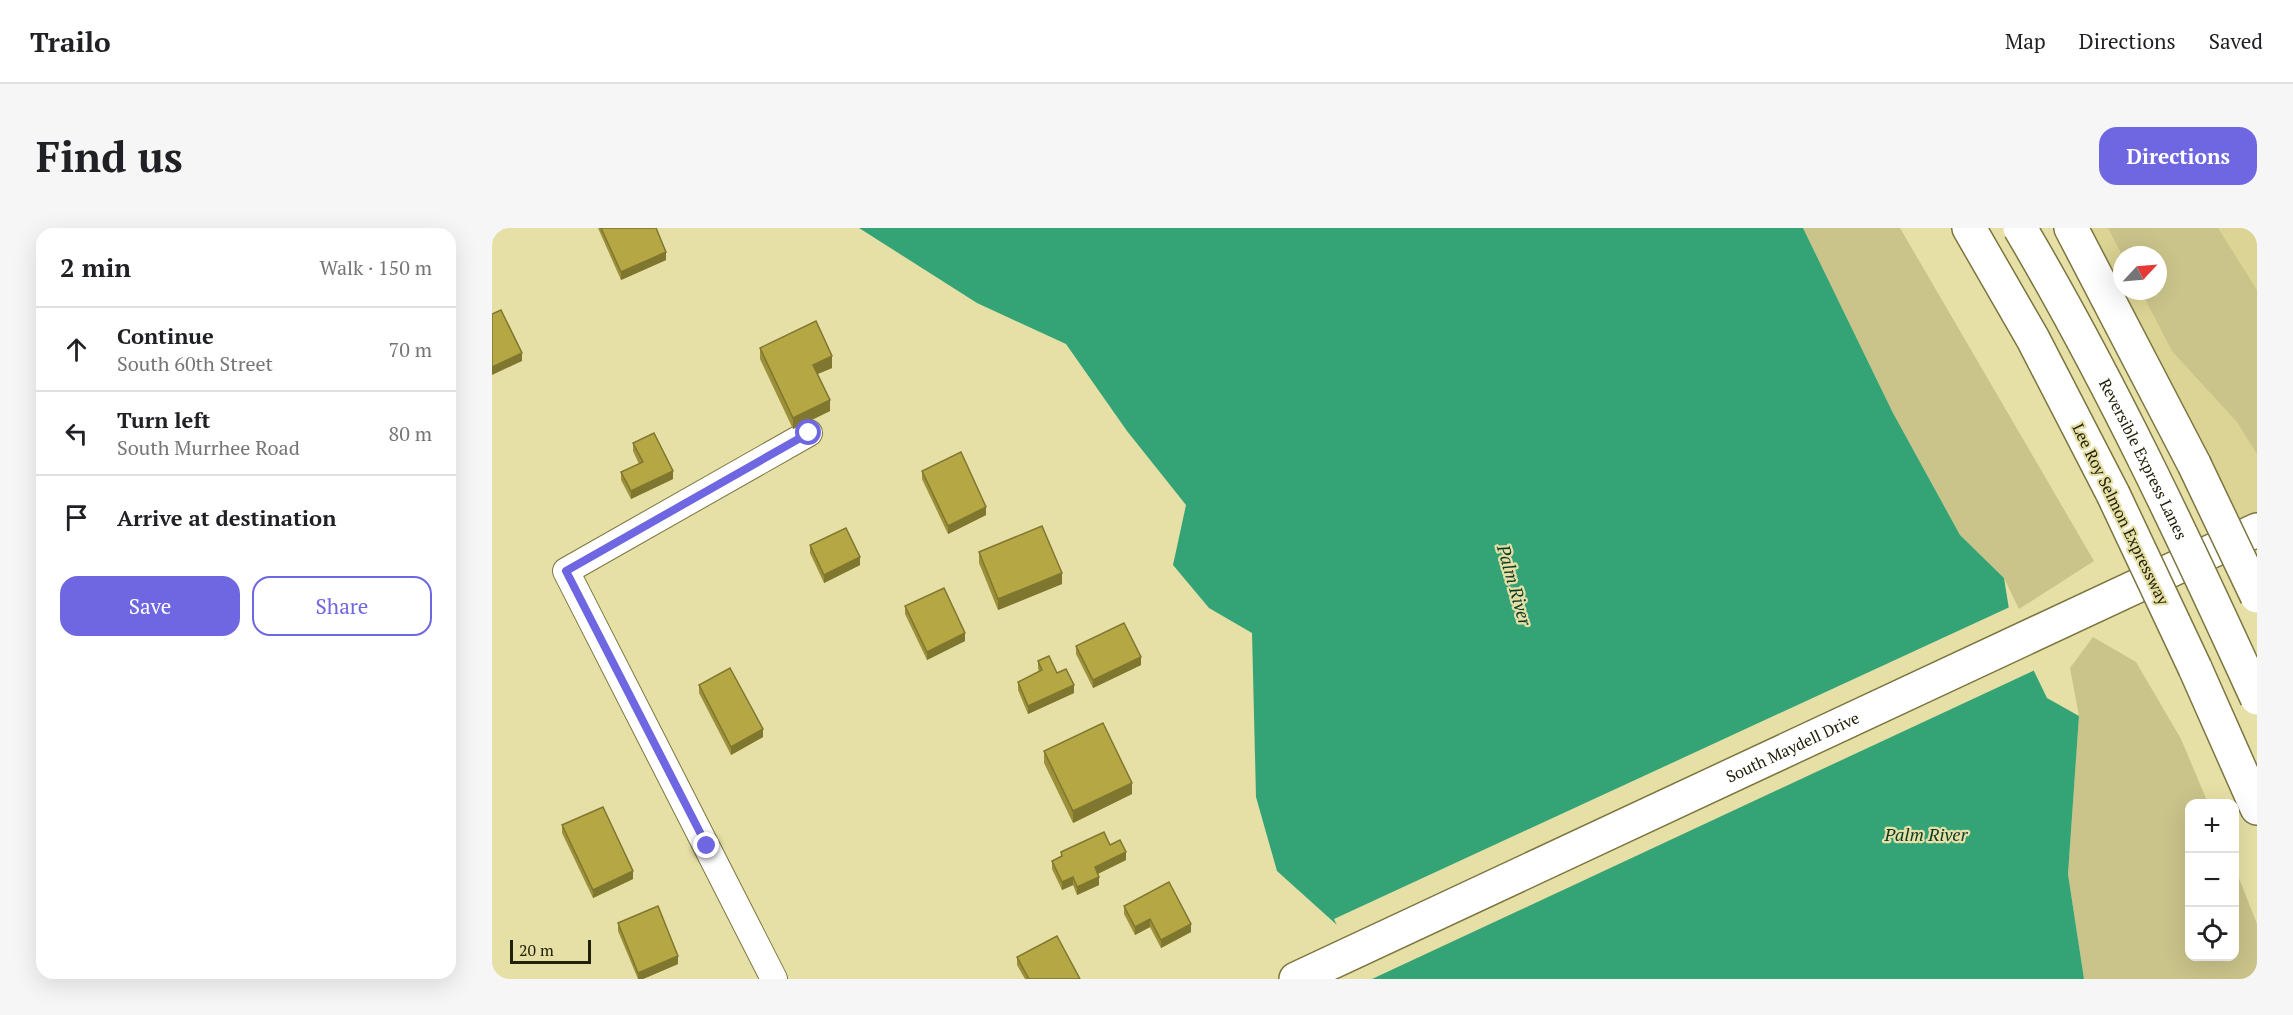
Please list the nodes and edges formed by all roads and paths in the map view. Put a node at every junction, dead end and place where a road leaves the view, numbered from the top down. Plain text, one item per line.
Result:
1 (1969, 228) edge
2 (2020, 228) edge
3 (2071, 228) edge
4 (809, 433) dead end
5 (2257, 530) edge
6 (2257, 596) edge
7 (2257, 698) edge
8 (2257, 808) edge
9 (774, 979) edge
10 (1296, 979) edge

1 - 8 main road, Lee Roy Selmon Expressway, bridge
2 - 7 main road, Reversible Express Lanes, bridge
3 - 6 main road, bridge
4 - 9 street
5 - 10 main road, South Maydell Drive

